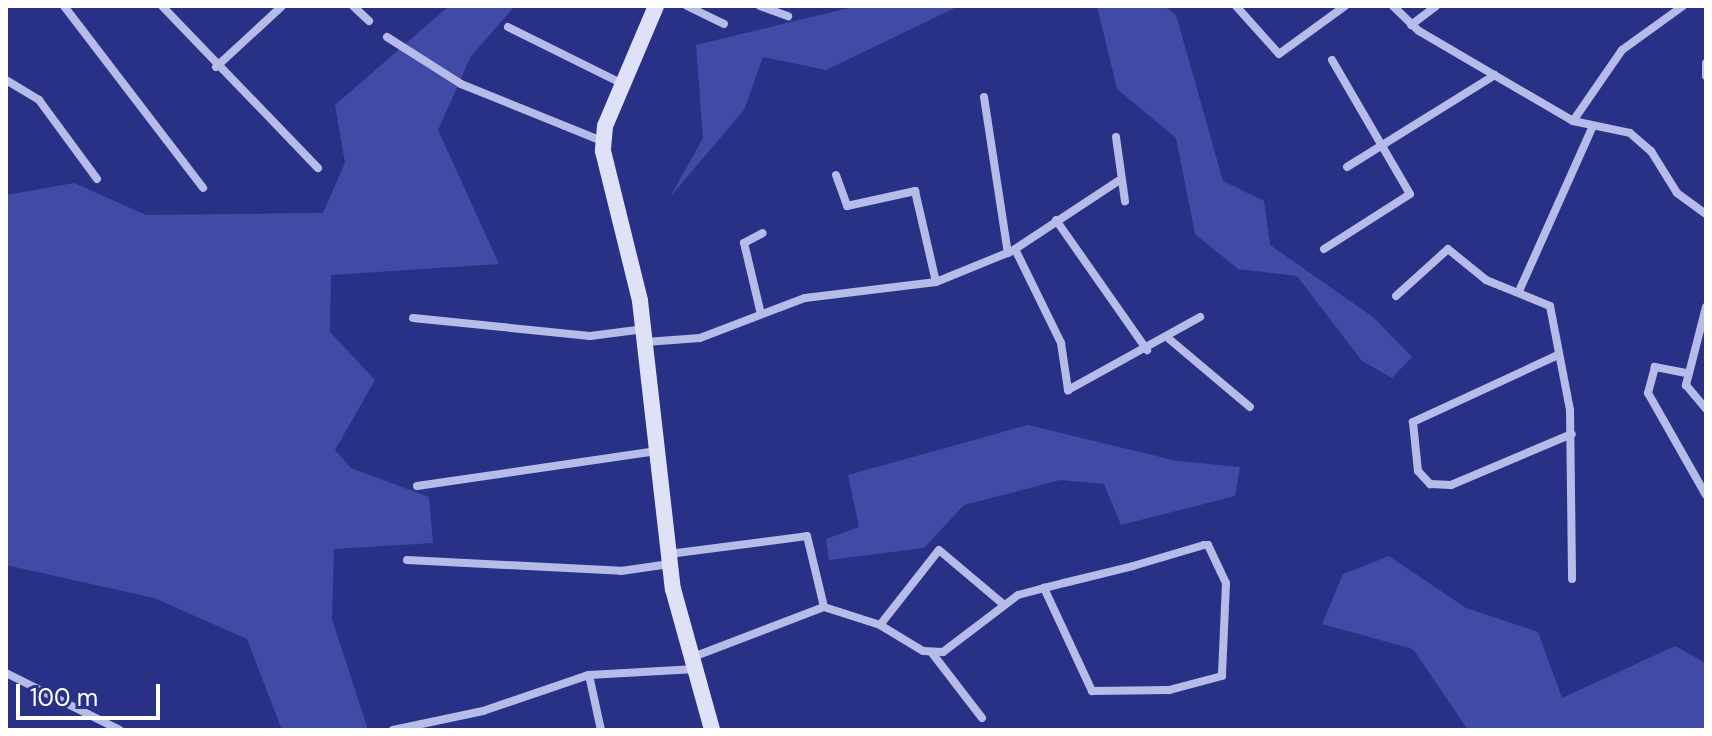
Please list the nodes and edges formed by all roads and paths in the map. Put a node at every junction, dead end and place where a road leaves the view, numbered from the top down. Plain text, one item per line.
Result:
1 (64, 6) edge
2 (162, 6) edge
3 (282, 6) edge
4 (353, 6) edge
5 (656, 6) edge
6 (687, 6) edge
7 (760, 6) edge
8 (1236, 6) edge
9 (1345, 6) edge
10 (1393, 6) edge
11 (1436, 6) edge
12 (1683, 6) edge
13 (788, 16) dead end
14 (369, 21) dead end
15 (724, 24) dead end
16 (1411, 25) junction
17 (508, 27) dead end
18 (387, 37) dead end
19 (1332, 60) dead end
20 (1706, 63) edge
21 (216, 67) junction
22 (1495, 75) junction
23 (1706, 76) edge
24 (6, 80) edge
25 (621, 83) junction
26 (984, 97) dead end
27 (1573, 121) junction
28 (1592, 128) junction
29 (1116, 137) dead end
30 (602, 141) junction
31 (1386, 144) junction
32 (1347, 167) dead end
33 (318, 168) dead end
34 (836, 175) dead end
35 (97, 179) dead end
36 (1118, 181) junction
37 (203, 188) dead end
38 (1125, 201) dead end
39 (1706, 214) edge
40 (1056, 220) junction
41 (763, 233) dead end
42 (1324, 249) dead end
43 (1012, 251) junction
44 (936, 282) junction
45 (1520, 289) junction
46 (1396, 296) dead end
47 (1706, 307) edge
48 (760, 310) junction
49 (1200, 317) dead end
50 (413, 318) dead end
51 (646, 336) junction
52 (1168, 338) junction
53 (1147, 350) junction
54 (1558, 355) junction
55 (1686, 373) junction
56 (1250, 407) dead end
57 (1706, 409) edge
58 (1572, 434) junction
59 (658, 451) junction
60 (417, 486) dead end
61 (1706, 495) edge
62 (669, 559) junction
63 (407, 560) dead end
64 (1572, 579) dead end
65 (1044, 588) junction
66 (1002, 603) junction
67 (824, 607) junction
68 (880, 625) junction
69 (932, 653) junction
70 (694, 663) junction
71 (6, 673) edge
72 (589, 675) junction
73 (982, 718) dead end
74 (120, 730) edge
75 (393, 730) edge
76 (601, 730) edge
77 (712, 730) edge

1 - 37 street
2 - 21 street
3 - 21 street
4 - 14 street
5 - 25 street
6 - 15 street
7 - 13 street
8 - 9 street
10 - 16 street
11 - 16 street
12 - 27 street
16 - 22 street
17 - 25 street
18 - 30 street
19 - 31 street
20 - 23 street
21 - 33 street
22 - 27 street
22 - 31 street
24 - 35 street
25 - 30 street
26 - 43 street
27 - 28 street
28 - 39 street
28 - 45 street
29 - 36 street
30 - 51 street
31 - 32 street
31 - 42 street
34 - 44 street
36 - 38 street
36 - 40 street
40 - 43 street
40 - 53 street
41 - 48 street
43 - 44 street
43 - 53 street
44 - 48 street
45 - 46 street
45 - 54 street
47 - 55 street
48 - 51 street
49 - 52 street
50 - 51 street
51 - 59 street
52 - 53 street
52 - 56 street
54 - 58 street
54 - 58 street
55 - 57 street
55 - 61 street
58 - 64 street
59 - 60 street
59 - 62 street
62 - 63 street
62 - 67 street
62 - 70 street
65 - 65 street
65 - 66 street
66 - 68 street
66 - 69 street
67 - 68 street
67 - 70 street
68 - 69 street
69 - 73 street
70 - 72 street
70 - 77 street
71 - 74 street
72 - 75 street
72 - 76 street

